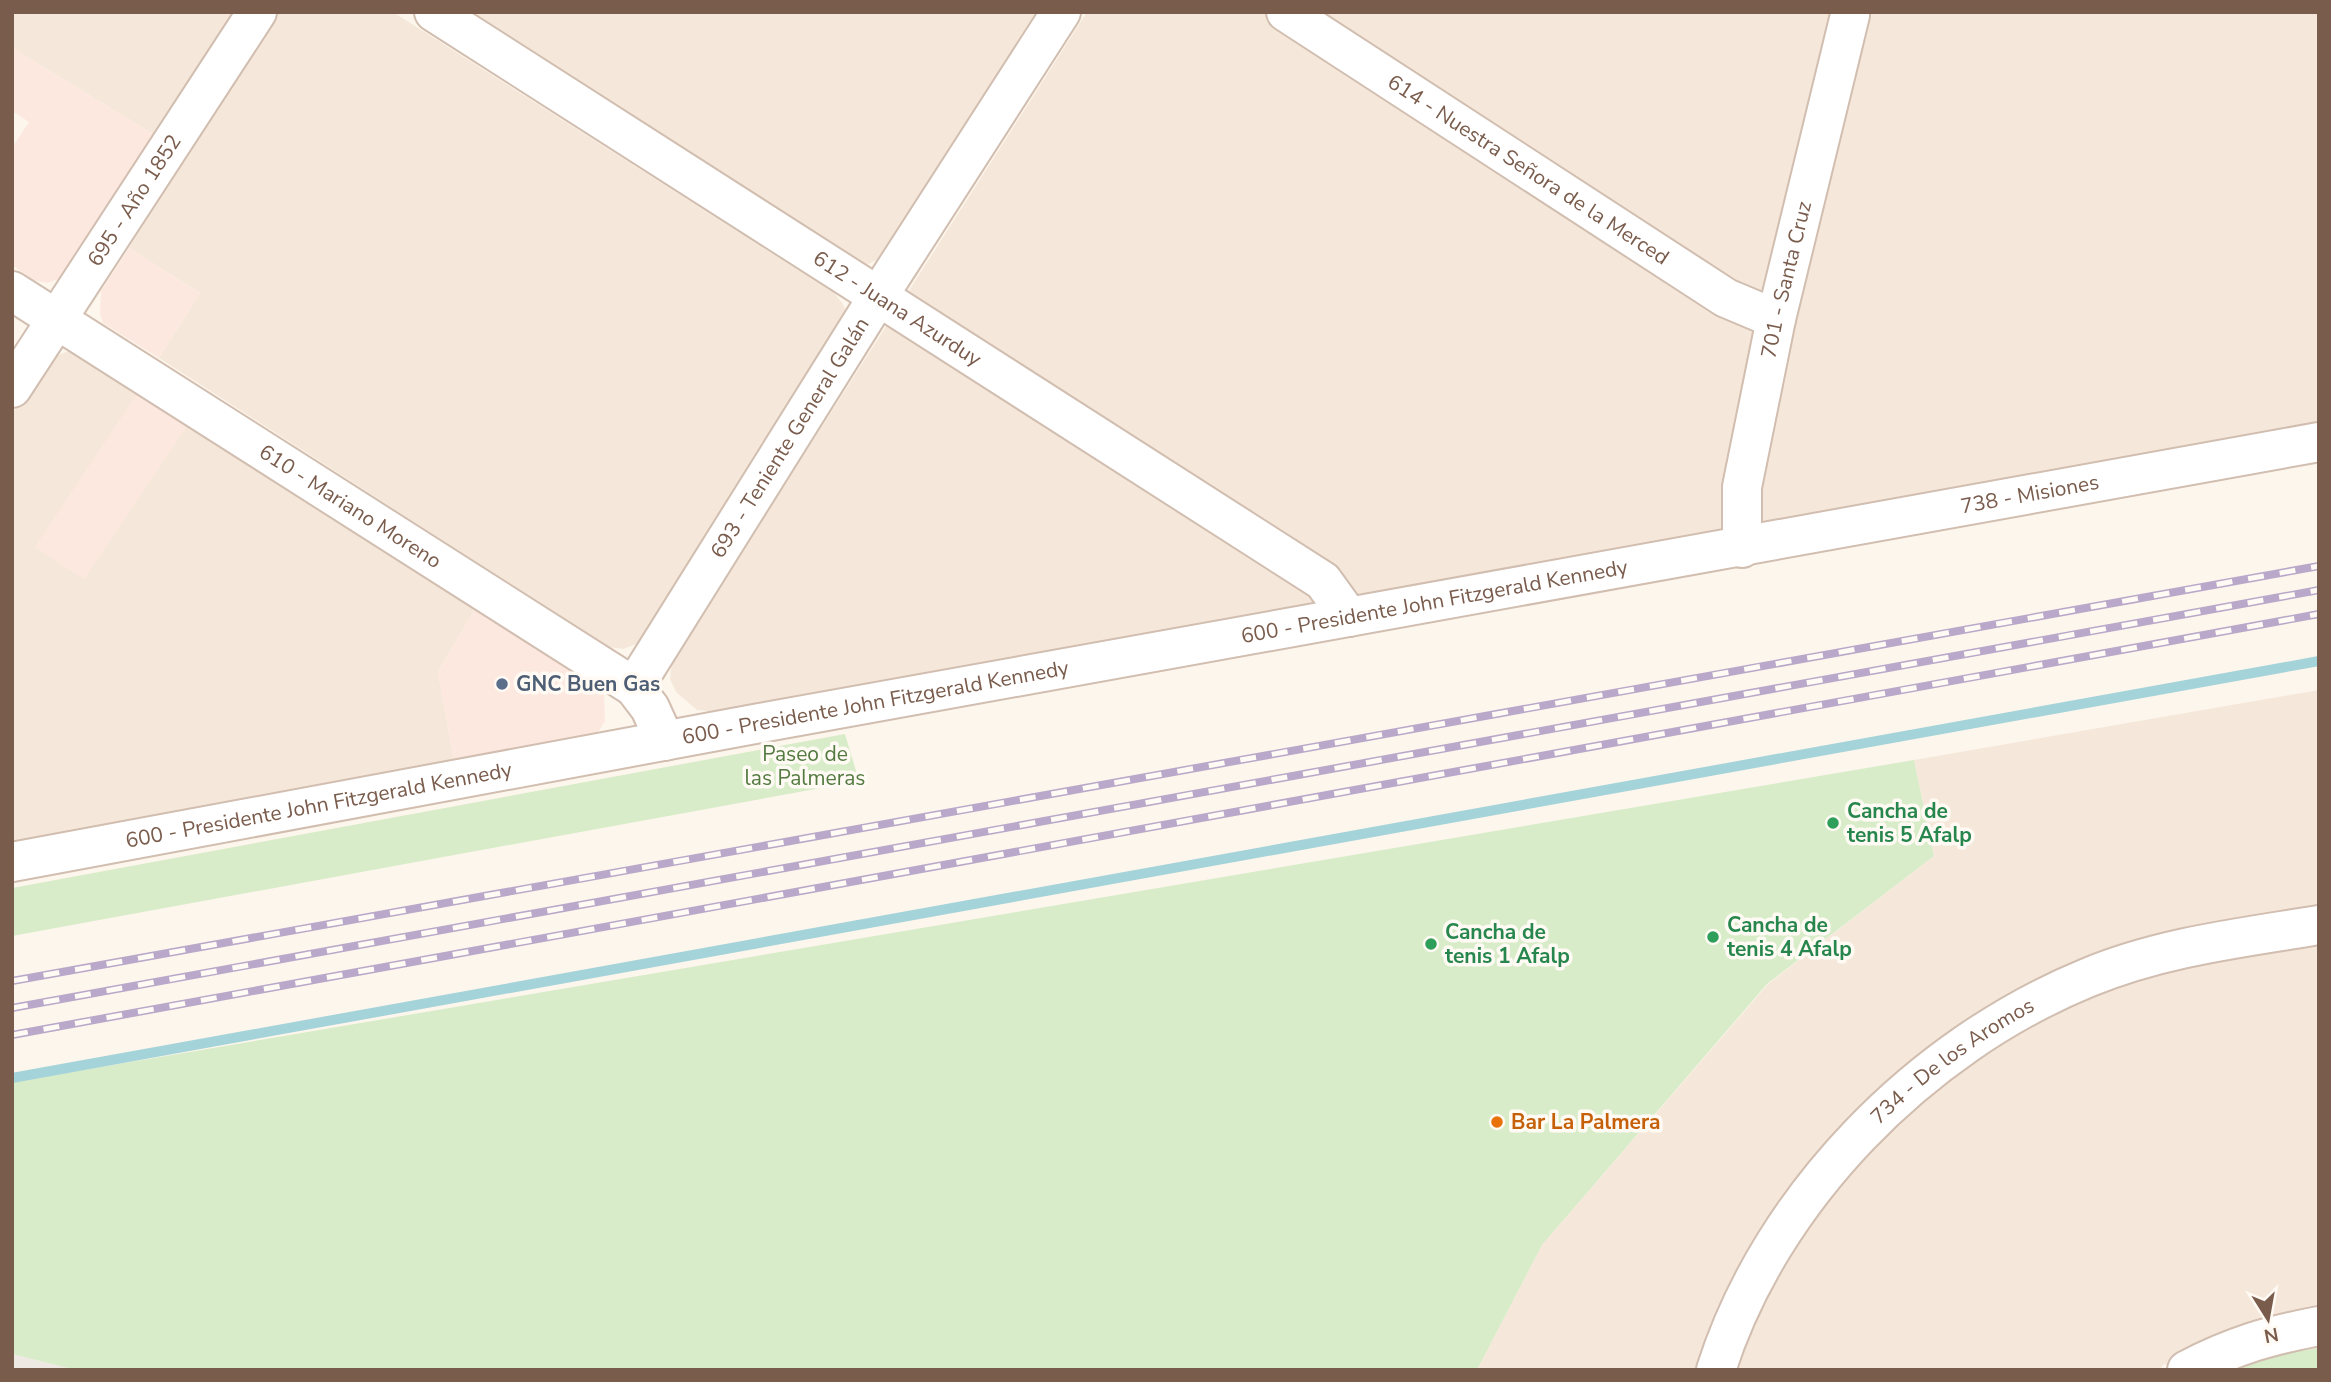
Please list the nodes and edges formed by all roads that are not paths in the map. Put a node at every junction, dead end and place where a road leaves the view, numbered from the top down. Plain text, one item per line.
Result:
1 (257, 12) edge
2 (434, 12) edge
3 (1061, 12) edge
4 (1286, 12) edge
5 (1850, 13) edge
6 (12, 291) edge
7 (878, 295) junction
8 (55, 319) junction
9 (1776, 319) junction
10 (12, 327) edge
11 (12, 388) edge
12 (2319, 442) edge
13 (1742, 548) junction
14 (1349, 617) junction
15 (635, 688) junction
16 (665, 741) junction
17 (12, 862) edge
18 (2319, 925) edge
19 (2319, 1326) edge
20 (1716, 1370) edge
21 (2187, 1370) edge

1 - 8 street, 695 - Año 1852
2 - 7 street, 612 - Juana Azurduy
3 - 7 street, 693 - Teniente General Galán
4 - 9 street, 614 - Nuestra Señora de la Merced
5 - 9 street, 701 - Santa Cruz
6 - 8 street, 610 - Mariano Moreno
7 - 14 street, 612 - Juana Azurduy
7 - 15 street, 693 - Teniente General Galán
8 - 10 street
8 - 11 street, 695 - Año 1852
8 - 15 street, 610 - Mariano Moreno
9 - 13 street, 701 - Santa Cruz
12 - 13 street, 738 - Misiones
13 - 14 street, 600 - Presidente John Fitzgerald Kennedy
14 - 16 street, 600 - Presidente John Fitzgerald Kennedy
15 - 16 street, 610 - Mariano Moreno
16 - 17 street, 600 - Presidente John Fitzgerald Kennedy
18 - 20 street, 734 - De los Aromos
19 - 21 street

